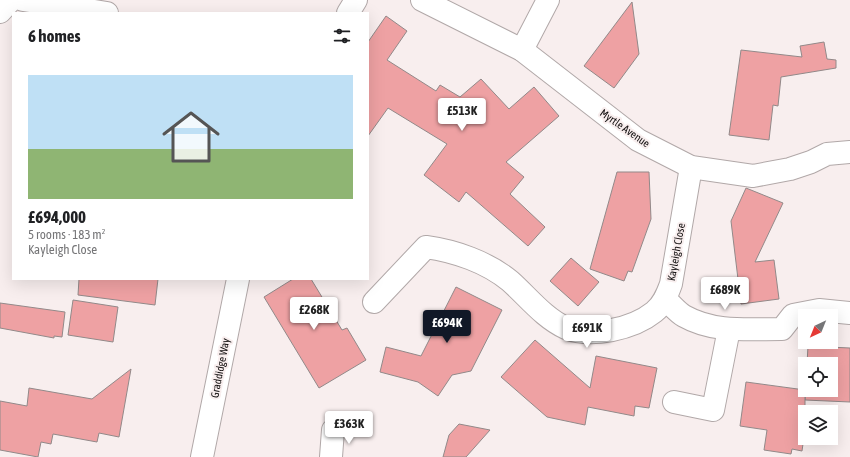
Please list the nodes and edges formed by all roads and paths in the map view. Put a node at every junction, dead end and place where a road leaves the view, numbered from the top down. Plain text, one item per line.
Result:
1 (11, 0) edge
2 (23, 0) edge
3 (118, 0) edge
4 (356, 0) edge
5 (422, 0) edge
6 (548, 0) edge
7 (0, 12) edge
8 (101, 12) edge
9 (112, 12) edge
10 (349, 12) edge
11 (522, 50) junction
12 (850, 152) edge
13 (690, 167) junction
14 (238, 280) edge
15 (665, 299) junction
16 (374, 302) dead end
17 (850, 313) edge
18 (729, 330) junction
19 (674, 402) dead end
20 (333, 430) dead end
21 (202, 457) edge
22 (331, 457) edge

1 - 7 street
2 - 8 street
3 - 9 street
4 - 10 street
5 - 11 street, Myrtle Avenue
6 - 11 street
11 - 13 street, Myrtle Avenue
12 - 13 street, Myrtle Avenue
13 - 15 street, Kayleigh Close
14 - 21 street, Graddidge Way
15 - 16 street, Kayleigh Close
15 - 18 street
17 - 18 street
18 - 19 street
20 - 22 street

